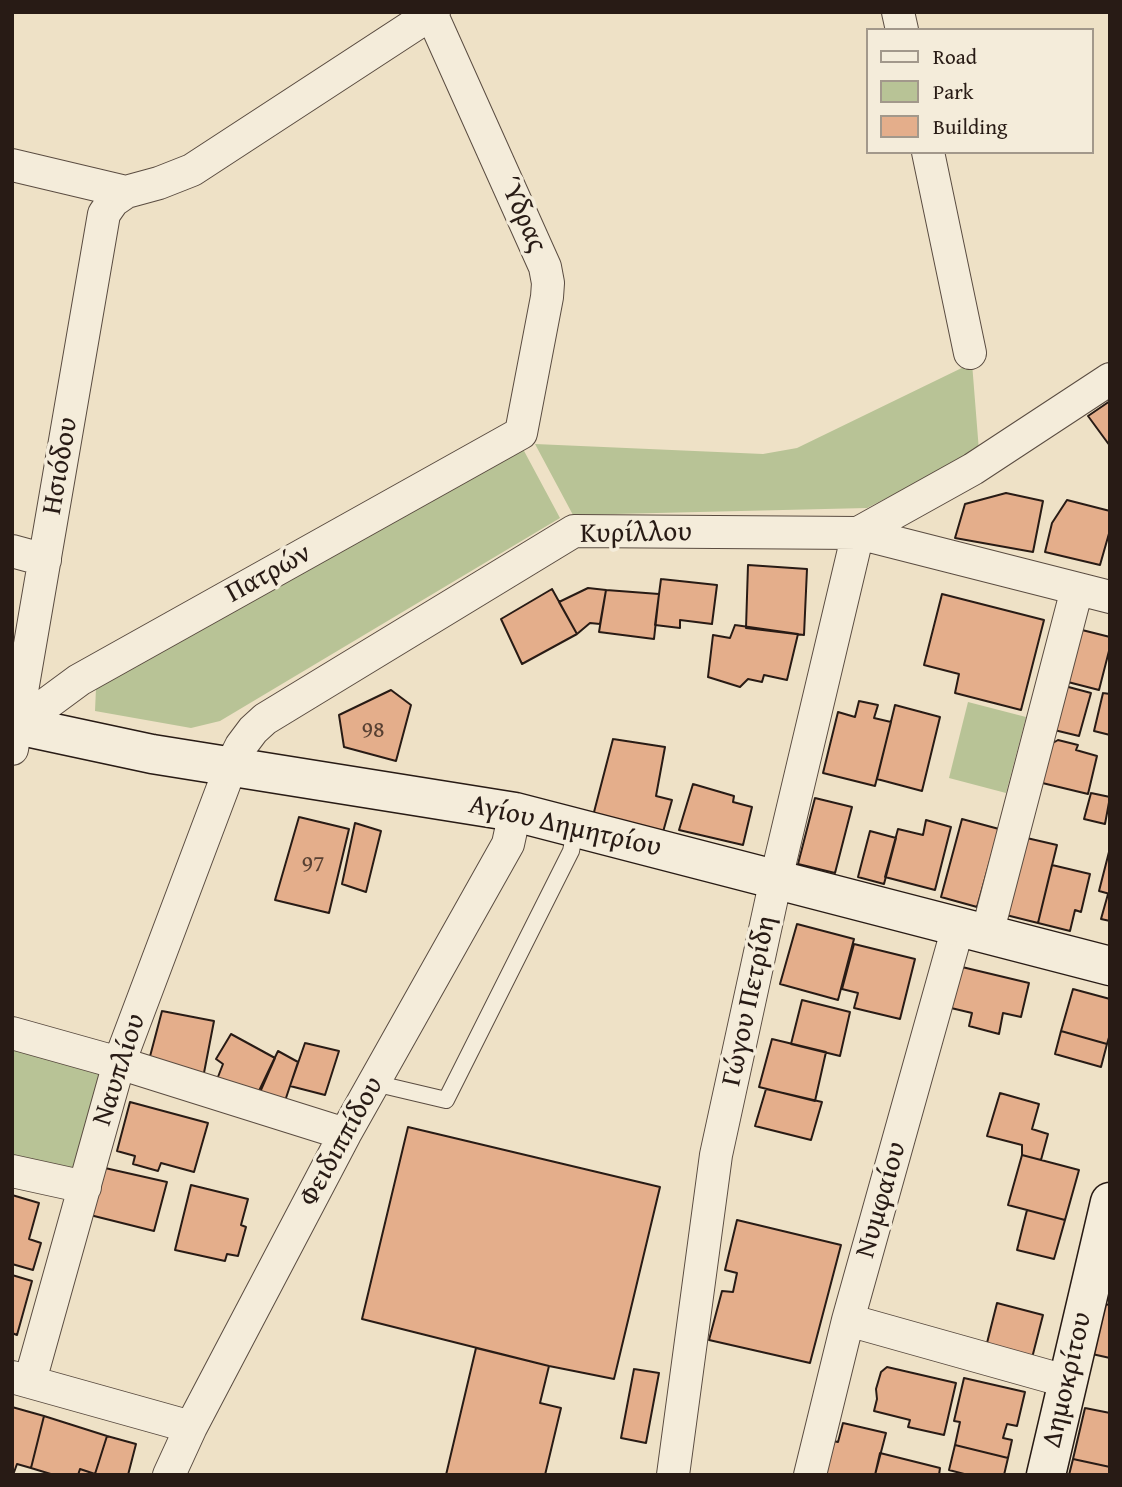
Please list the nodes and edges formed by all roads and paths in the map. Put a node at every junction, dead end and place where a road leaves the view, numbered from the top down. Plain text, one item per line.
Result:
1 (433, 14) edge
2 (928, 154) edge
3 (12, 165) edge
4 (126, 192) junction
5 (971, 353) dead end
6 (1110, 379) edge
7 (523, 428) joint
8 (858, 533) junction
9 (12, 551) edge
10 (46, 560) junction
11 (1077, 589) junction
12 (1110, 597) edge
13 (14, 733) edge
14 (231, 766) junction
15 (515, 812) junction
16 (576, 827) junction
17 (776, 879) junction
18 (973, 930) junction
19 (1110, 966) edge
20 (12, 1032) edge
21 (120, 1063) junction
22 (374, 1083) junction
23 (345, 1134) junction
24 (12, 1171) edge
25 (85, 1187) junction
26 (1110, 1202) edge
27 (848, 1320) junction
28 (21, 1379) edge
29 (1069, 1382) junction
30 (191, 1427) junction
31 (169, 1475) edge
32 (673, 1475) edge
33 (810, 1475) edge
34 (1046, 1475) edge

1 - 4 street
1 - 7 street, Ύδρας
2 - 5 street
3 - 4 street
4 - 10 street, Ησιόδου
6 - 8 street
7 - 13 street, Πατρών
8 - 11 street, Κυρίλλου
8 - 14 street, Κυρίλλου
8 - 17 street, Γώγου Πετρίδη
9 - 10 street
10 - 13 street, Ησιόδου
11 - 12 street, Κυρίλλου
11 - 18 street, Νυμφαίου
13 - 14 street, Αγίου Δημητρίου
14 - 15 street, Αγίου Δημητρίου
14 - 21 street, Ναυπλίου
15 - 16 street, Αγίου Δημητρίου
15 - 22 street, Φειδιππίδου
16 - 17 street, Αγίου Δημητρίου
16 - 22 lane
17 - 18 street, Αγίου Δημητρίου
17 - 32 street, Γώγου Πετρίδη
18 - 19 street, Αγίου Δημητρίου
18 - 27 street, Νυμφαίου
20 - 21 street
21 - 23 street
21 - 25 street, Ναυπλίου
22 - 23 street, Φειδιππίδου
23 - 30 street, Φειδιππίδου
24 - 25 street
25 - 28 street, Ναυπλίου
26 - 29 street, Δημοκρίτου
27 - 29 street
27 - 33 street, Νυμφαίου
28 - 30 street
29 - 34 street, Δημοκρίτου
30 - 31 street, Φειδιππίδου

